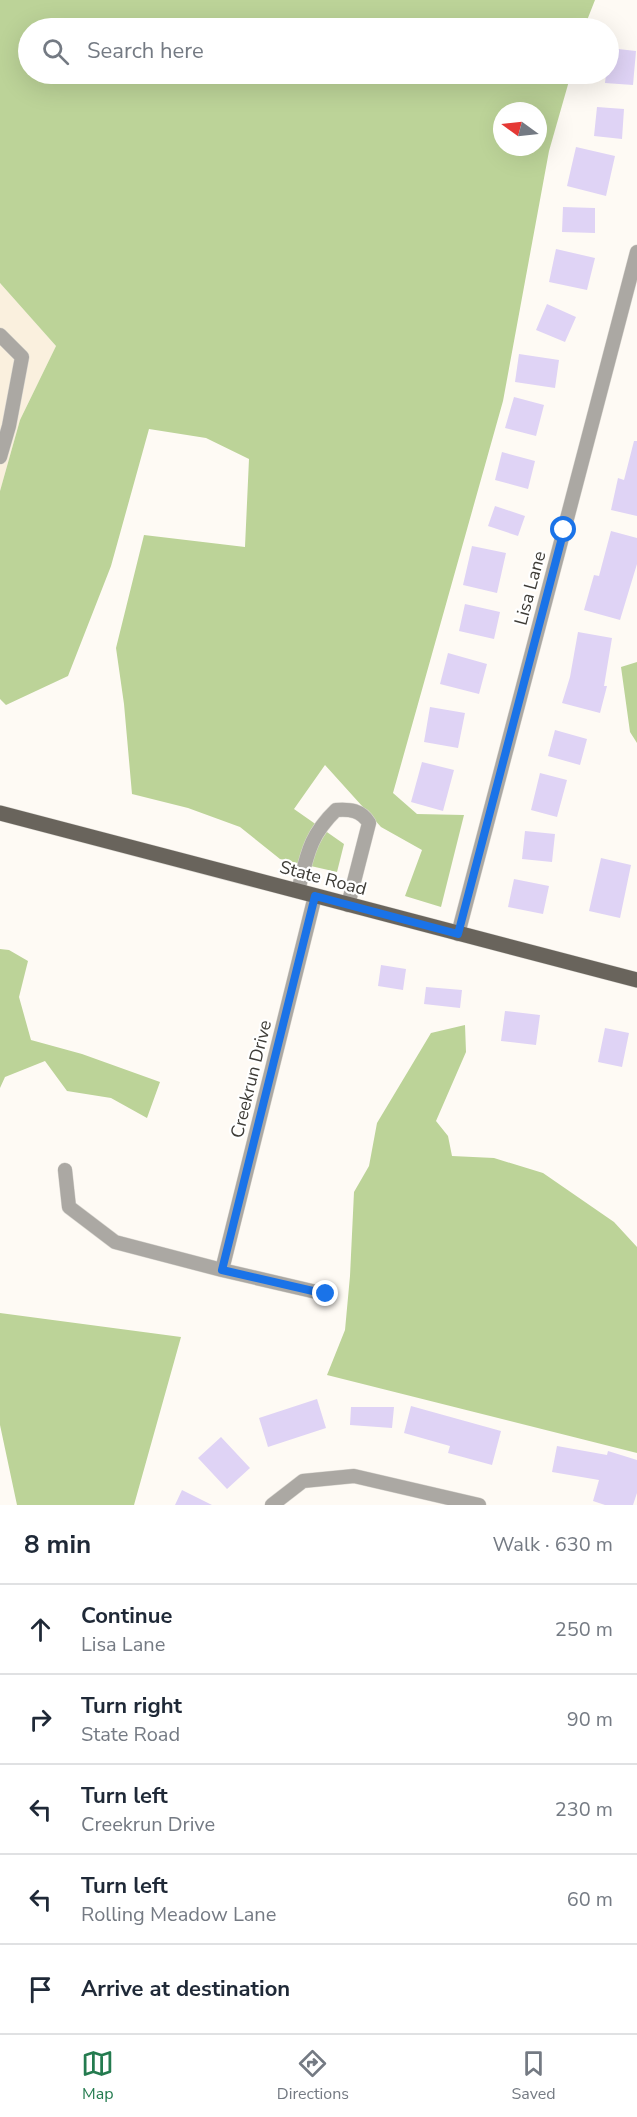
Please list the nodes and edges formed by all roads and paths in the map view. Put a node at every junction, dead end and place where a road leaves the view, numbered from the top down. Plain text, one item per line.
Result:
1 (637, 252) edge
2 (0, 335) edge
3 (0, 457) edge
4 (0, 813) edge
5 (298, 891) junction
6 (315, 896) junction
7 (348, 905) junction
8 (458, 934) junction
9 (637, 980) edge
10 (65, 1170) dead end
11 (222, 1270) junction
12 (326, 1294) dead end
13 (457, 1502) edge
14 (272, 1505) edge
15 (479, 1505) edge

1 - 8 street, Lisa Lane
2 - 3 street
4 - 5 main road, State Road
5 - 6 main road, State Road
5 - 7 street
6 - 7 main road, State Road
6 - 11 street, Creekrun Drive
7 - 8 main road, State Road
8 - 9 main road, State Road
10 - 11 street
11 - 12 street
13 - 14 street
13 - 15 street

